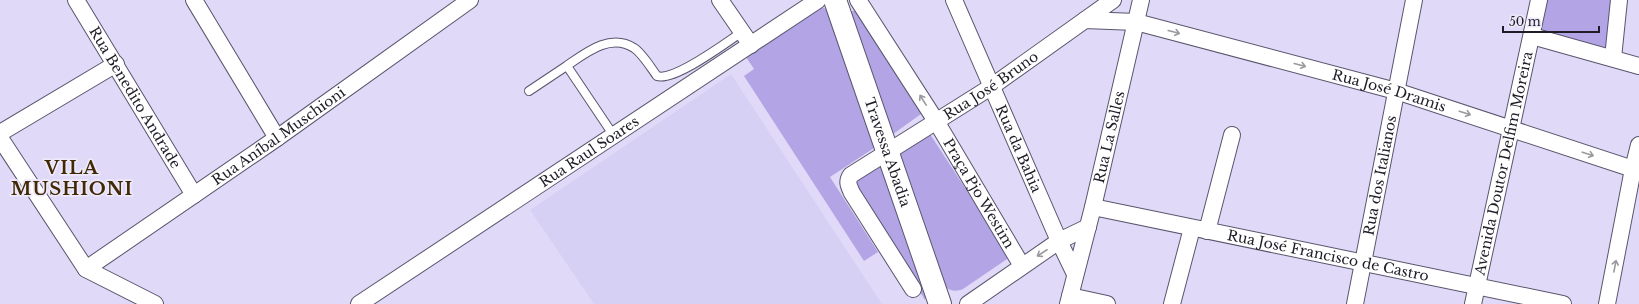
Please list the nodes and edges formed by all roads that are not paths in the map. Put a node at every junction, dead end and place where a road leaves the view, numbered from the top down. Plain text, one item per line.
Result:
1 (76, 0) edge
2 (194, 0) edge
3 (470, 0) edge
4 (720, 0) edge
5 (818, 0) edge
6 (835, 0) edge
7 (858, 0) edge
8 (954, 0) edge
9 (1113, 0) edge
10 (1141, 0) edge
11 (1414, 0) edge
12 (1539, 0) edge
13 (1619, 0) edge
14 (1085, 20) junction
15 (1136, 22) junction
16 (1532, 36) junction
17 (747, 38) junction
18 (1613, 58) junction
19 (116, 64) junction
20 (566, 66) junction
21 (1639, 66) edge
22 (991, 87) junction
23 (1396, 91) junction
24 (529, 92) dead end
25 (936, 121) junction
26 (1511, 128) junction
27 (0, 133) edge
28 (1232, 135) dead end
29 (614, 136) junction
30 (0, 138) edge
31 (277, 138) junction
32 (1639, 145) edge
33 (887, 152) junction
34 (1636, 170) edge
35 (194, 196) junction
36 (1093, 207) junction
37 (1088, 227) junction
38 (1192, 228) junction
39 (1207, 231) junction
40 (1059, 241) junction
41 (1363, 264) junction
42 (1022, 266) junction
43 (86, 269) junction
44 (1075, 274) junction
45 (1477, 286) junction
46 (912, 289) dead end
47 (1069, 300) edge
48 (155, 304) edge
49 (359, 304) edge
50 (940, 304) edge
51 (968, 304) edge
52 (1107, 304) edge
53 (1172, 304) edge
54 (1354, 304) edge
55 (1473, 304) edge
56 (1563, 304) edge
57 (1608, 304) edge

1 - 19 street, Rua Benedito Andrade
2 - 31 street
3 - 31 street, Rua Aníbal Muschioni
4 - 17 street
5 - 17 street, Rua Raul Soares
6 - 33 street, Travessa Abadia
25 -> 7 street, Praça Pjo Westim
8 - 22 street, Rua da Bahia
9 - 14 street, Rua José Bruno
10 - 15 street, Rua La Salles
11 - 23 street, Rua dos Italianos
12 - 16 street, Avenida Doutor Delfim Moreira
13 - 18 street
14 - 15 street
14 - 22 street, Rua José Bruno
15 -> 23 street, Rua José Dramis
15 - 36 street, Rua La Salles
16 - 18 street
16 - 26 street, Avenida Doutor Delfim Moreira
17 - 20 lane
17 - 29 street, Rua Raul Soares
18 - 21 street
19 - 27 street
19 - 35 street, Rua Benedito Andrade
20 - 24 lane
20 - 29 lane
22 - 25 street, Rua José Bruno
22 - 40 street, Rua da Bahia
23 -> 26 street, Rua José Dramis
23 - 41 street, Rua dos Italianos
25 - 33 street, Rua José Bruno
25 - 42 street, Praça Pjo Westim
26 -> 34 street, Rua José Dramis
26 - 45 street, Avenida Doutor Delfim Moreira
28 - 39 street
29 - 49 street, Rua Raul Soares
30 - 43 street
31 - 35 street, Rua Aníbal Muschioni
32 - 34 street
33 - 46 street, Rua José Bruno
33 - 50 street, Travessa Abadia
57 -> 34 street
35 - 43 street, Rua Aníbal Muschioni
36 - 37 street, Rua La Salles
36 - 38 street, Rua José Francisco de Castro
37 - 40 street
37 - 44 street, Rua La Salles
38 - 39 street, Rua José Francisco de Castro
38 - 53 street
39 - 41 street, Rua José Francisco de Castro
40 -> 42 street
40 - 44 street, Rua da Bahia
41 - 45 street, Rua José Francisco de Castro
41 - 54 street, Rua dos Italianos
42 - 51 street
43 - 48 street
44 - 47 street, Rua La Salles
45 - 55 street, Avenida Doutor Delfim Moreira
45 - 56 street, Rua José Francisco de Castro
47 - 52 street

